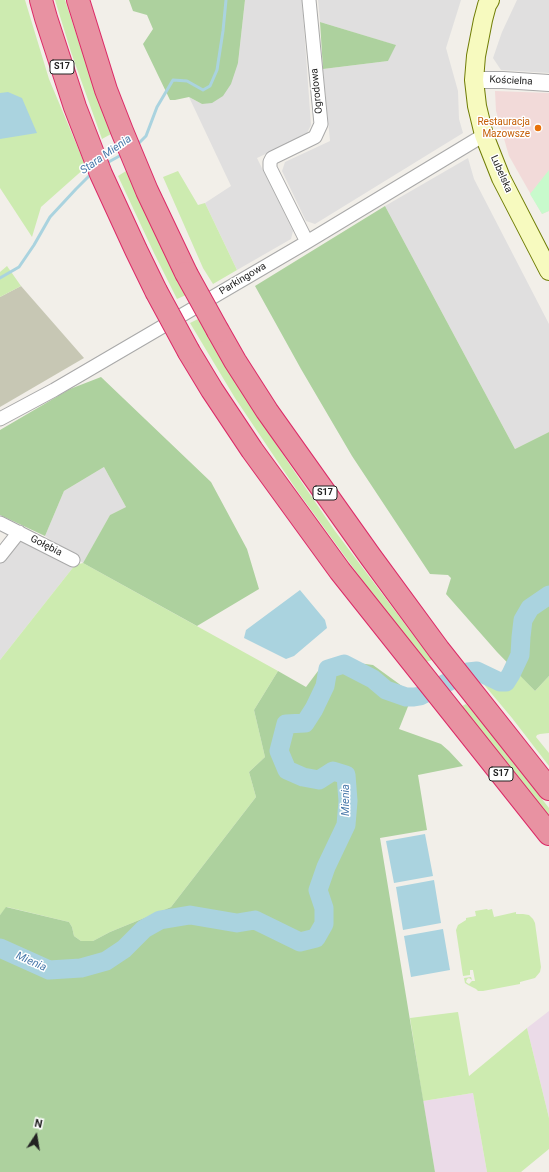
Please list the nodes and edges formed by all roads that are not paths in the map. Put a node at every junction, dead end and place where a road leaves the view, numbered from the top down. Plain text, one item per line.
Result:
1 (41, 0) edge
2 (78, 0) edge
3 (309, 0) edge
4 (485, 2) edge
5 (474, 80) junction
6 (549, 83) edge
7 (484, 135) junction
8 (307, 242) junction
9 (549, 271) edge
10 (0, 419) edge
11 (0, 523) edge
12 (19, 532) junction
13 (0, 556) edge
14 (73, 560) dead end
15 (549, 789) edge
16 (549, 834) edge

1 - 16 highway, S17, bridge
2 - 15 highway, S17, bridge
3 - 8 street, Ogrodowa
4 - 5 main road, Lubelska
5 - 6 street, Kościelna
5 - 7 main road, Lubelska
7 - 8 street, Parkingowa
7 - 9 main road, Lubelska
8 - 10 street, Parkingowa
11 - 12 street, Gołębia
12 - 13 street, Gołębia
12 - 14 street, Gołębia

